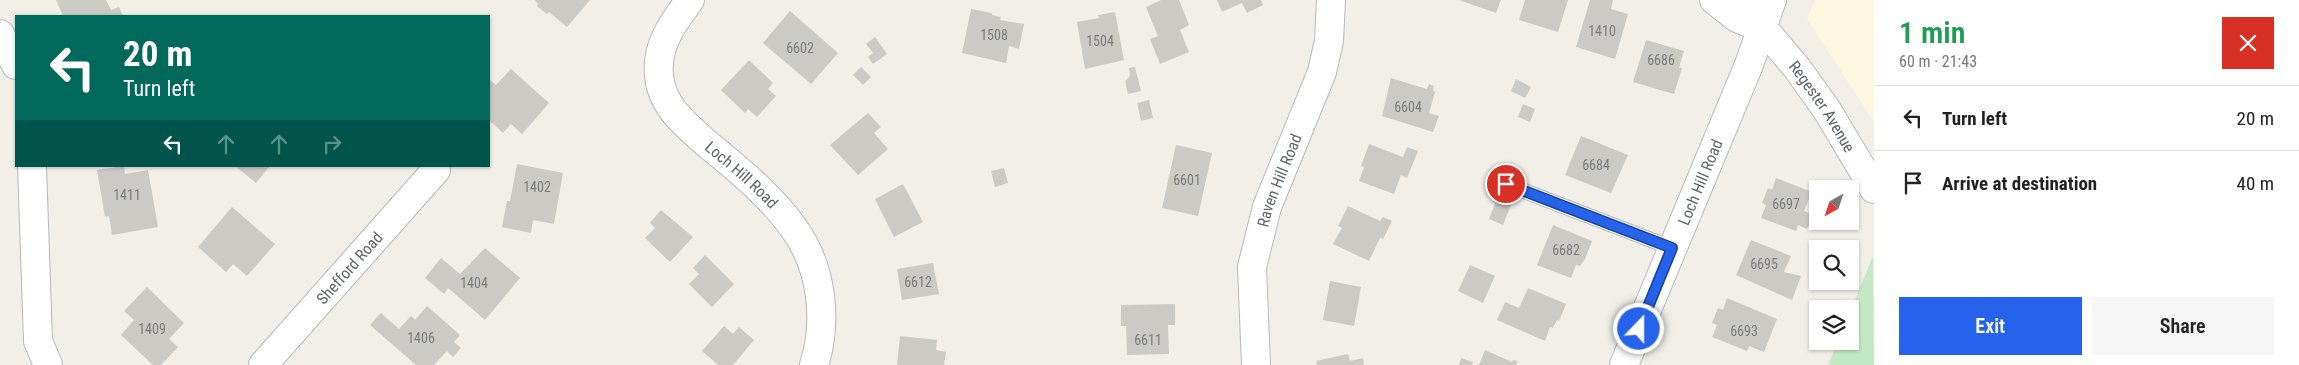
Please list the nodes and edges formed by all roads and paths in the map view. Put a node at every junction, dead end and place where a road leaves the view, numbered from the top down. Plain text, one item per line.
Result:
1 (690, 0) edge
2 (1331, 0) edge
3 (1714, 0) edge
4 (1742, 0) edge
5 (1772, 0) edge
6 (1763, 28) junction
7 (0, 34) edge
8 (15, 63) edge
9 (32, 167) edge
10 (436, 170) dead end
11 (1506, 184) dead end
12 (1874, 189) edge
13 (1672, 248) junction
14 (48, 365) edge
15 (263, 365) edge
16 (814, 365) edge
17 (1256, 365) edge
18 (1624, 365) edge

1 - 16 street, Loch Hill Road
2 - 17 street, Raven Hill Road
3 - 6 street, Regester Avenue
4 - 6 street, Regester Avenue
5 - 6 street, Loch Hill Road
6 - 12 street, Regester Avenue
6 - 13 street, Loch Hill Road
7 - 8 street
9 - 14 street
10 - 15 street, Shefford Road
11 - 13 lane
13 - 18 street, Loch Hill Road

